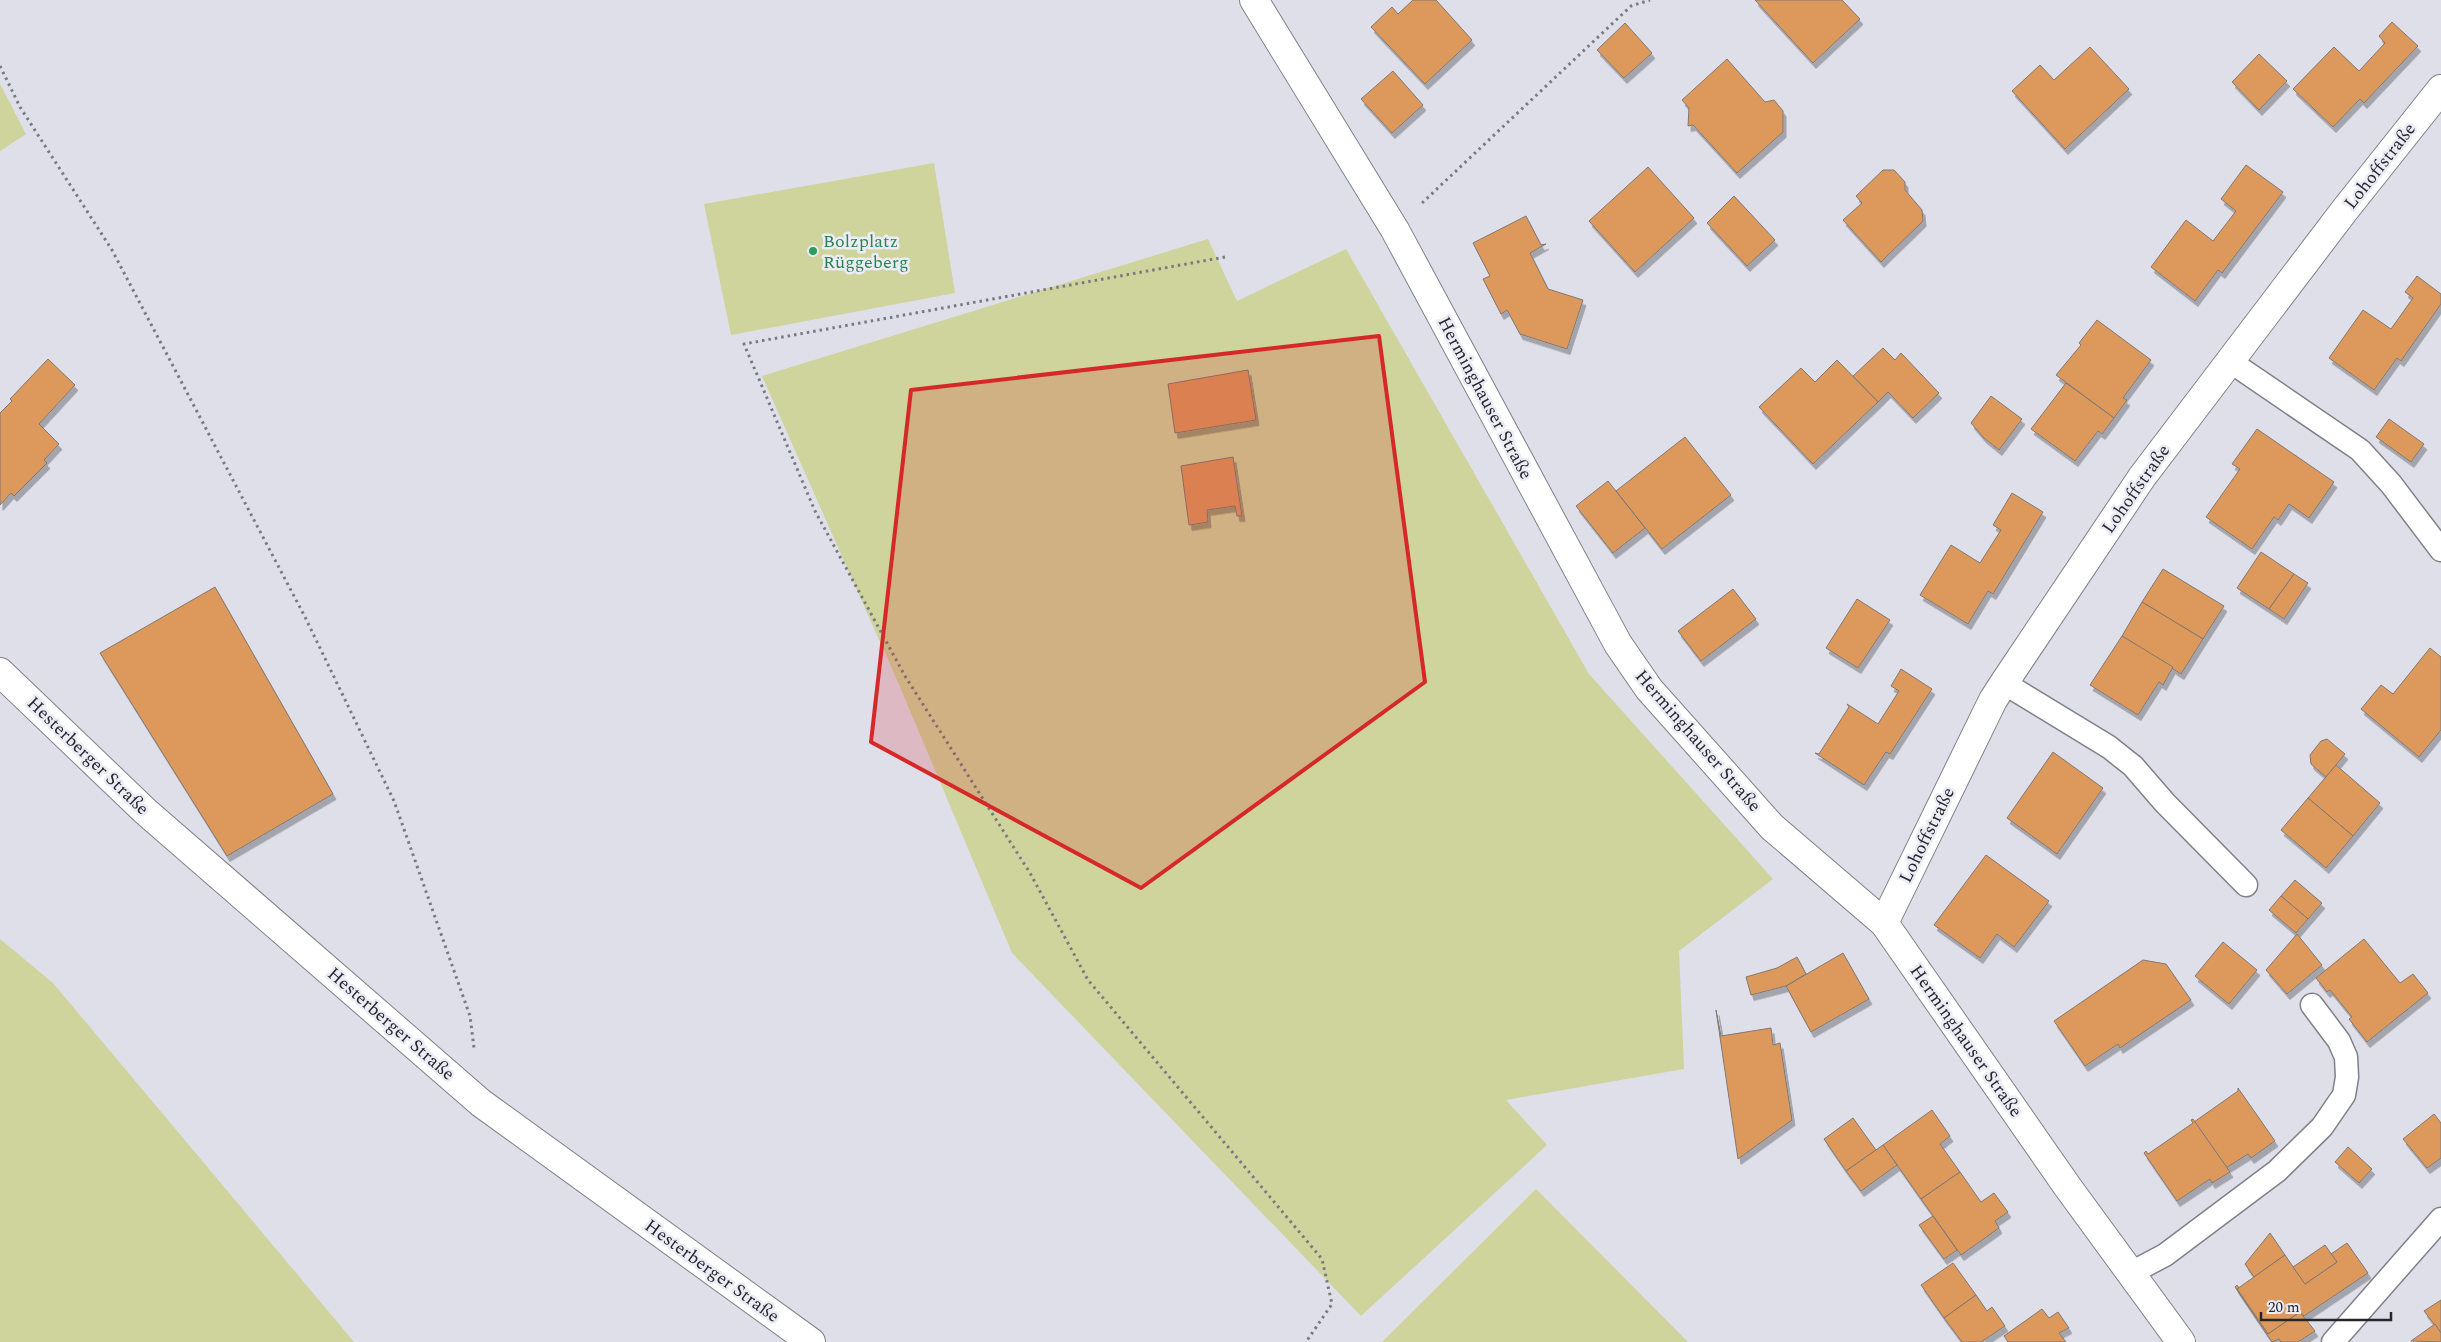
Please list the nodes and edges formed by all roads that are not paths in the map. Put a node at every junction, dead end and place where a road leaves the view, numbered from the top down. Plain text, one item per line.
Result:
1 (1254, 0) edge
2 (2441, 89) edge
3 (2231, 362) junction
4 (2441, 550) edge
5 (0, 672) edge
6 (2004, 683) junction
7 (2246, 885) dead end
8 (1884, 923) junction
9 (2312, 1006) dead end
10 (2441, 1218) edge
11 (2131, 1273) junction
12 (811, 1342) edge
13 (2181, 1342) edge
14 (2333, 1342) edge

1 - 8 street, Herminghauser Straße
2 - 3 street, Lohoffstraße
3 - 4 lane
3 - 6 street, Lohoffstraße
5 - 12 street, Hesterberger Straße
6 - 7 lane
6 - 8 street, Lohoffstraße
8 - 11 street, Herminghauser Straße
9 - 11 lane
10 - 14 lane
11 - 13 street, Herminghauser Straße

